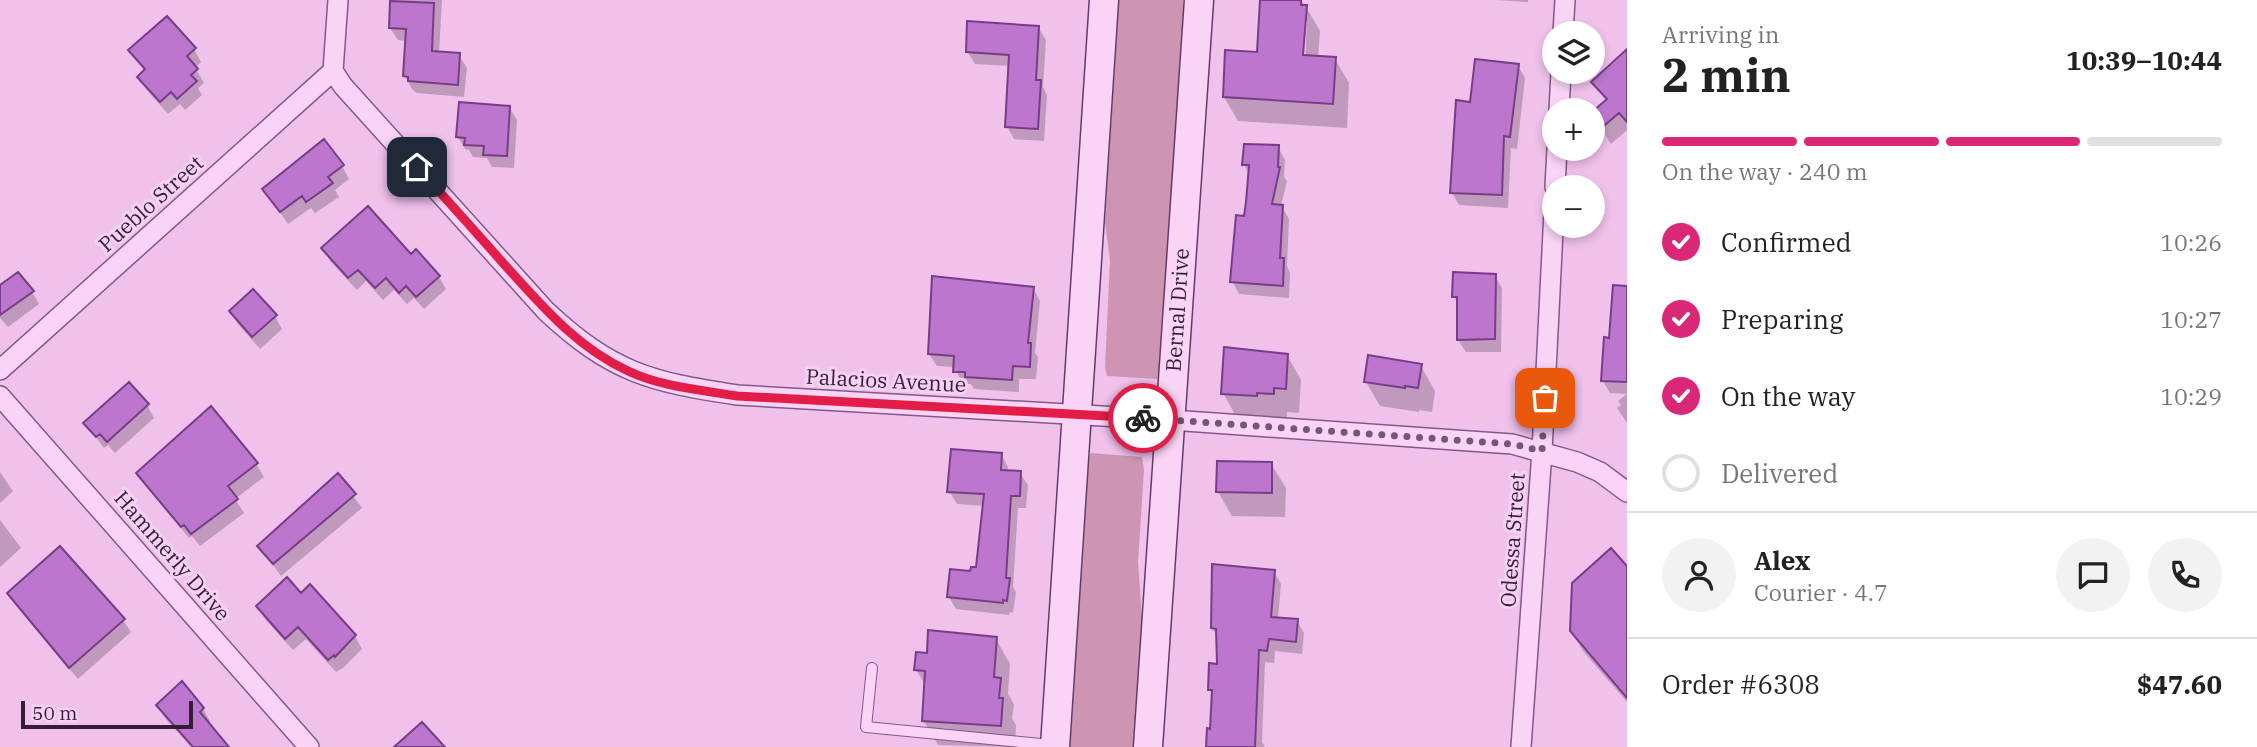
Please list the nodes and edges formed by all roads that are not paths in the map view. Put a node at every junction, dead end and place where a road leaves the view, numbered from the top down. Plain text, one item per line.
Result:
1 (338, 0) edge
2 (1104, 0) edge
3 (1199, 0) edge
4 (1565, 0) edge
5 (1564, 21) edge
6 (333, 71) junction
7 (1553, 238) edge
8 (0, 370) edge
9 (0, 396) edge
10 (1076, 414) junction
11 (1171, 420) junction
12 (1542, 451) junction
13 (1627, 492) edge
14 (872, 667) dead end
15 (1055, 746) edge
16 (309, 747) edge
17 (1148, 747) edge
18 (1521, 747) edge

1 - 6 street
2 - 10 street
3 - 11 street, Bernal Drive
4 - 5 street
6 - 8 street, Pueblo Street
6 - 10 street, Palacios Avenue
7 - 12 street, Odessa Street
9 - 16 street, Hammerly Drive
10 - 11 street, Palacios Avenue
10 - 15 street
11 - 12 street, Palacios Avenue
11 - 17 street, Bernal Drive
12 - 13 street, Palacios Avenue
12 - 18 street, Odessa Street
14 - 15 lane

